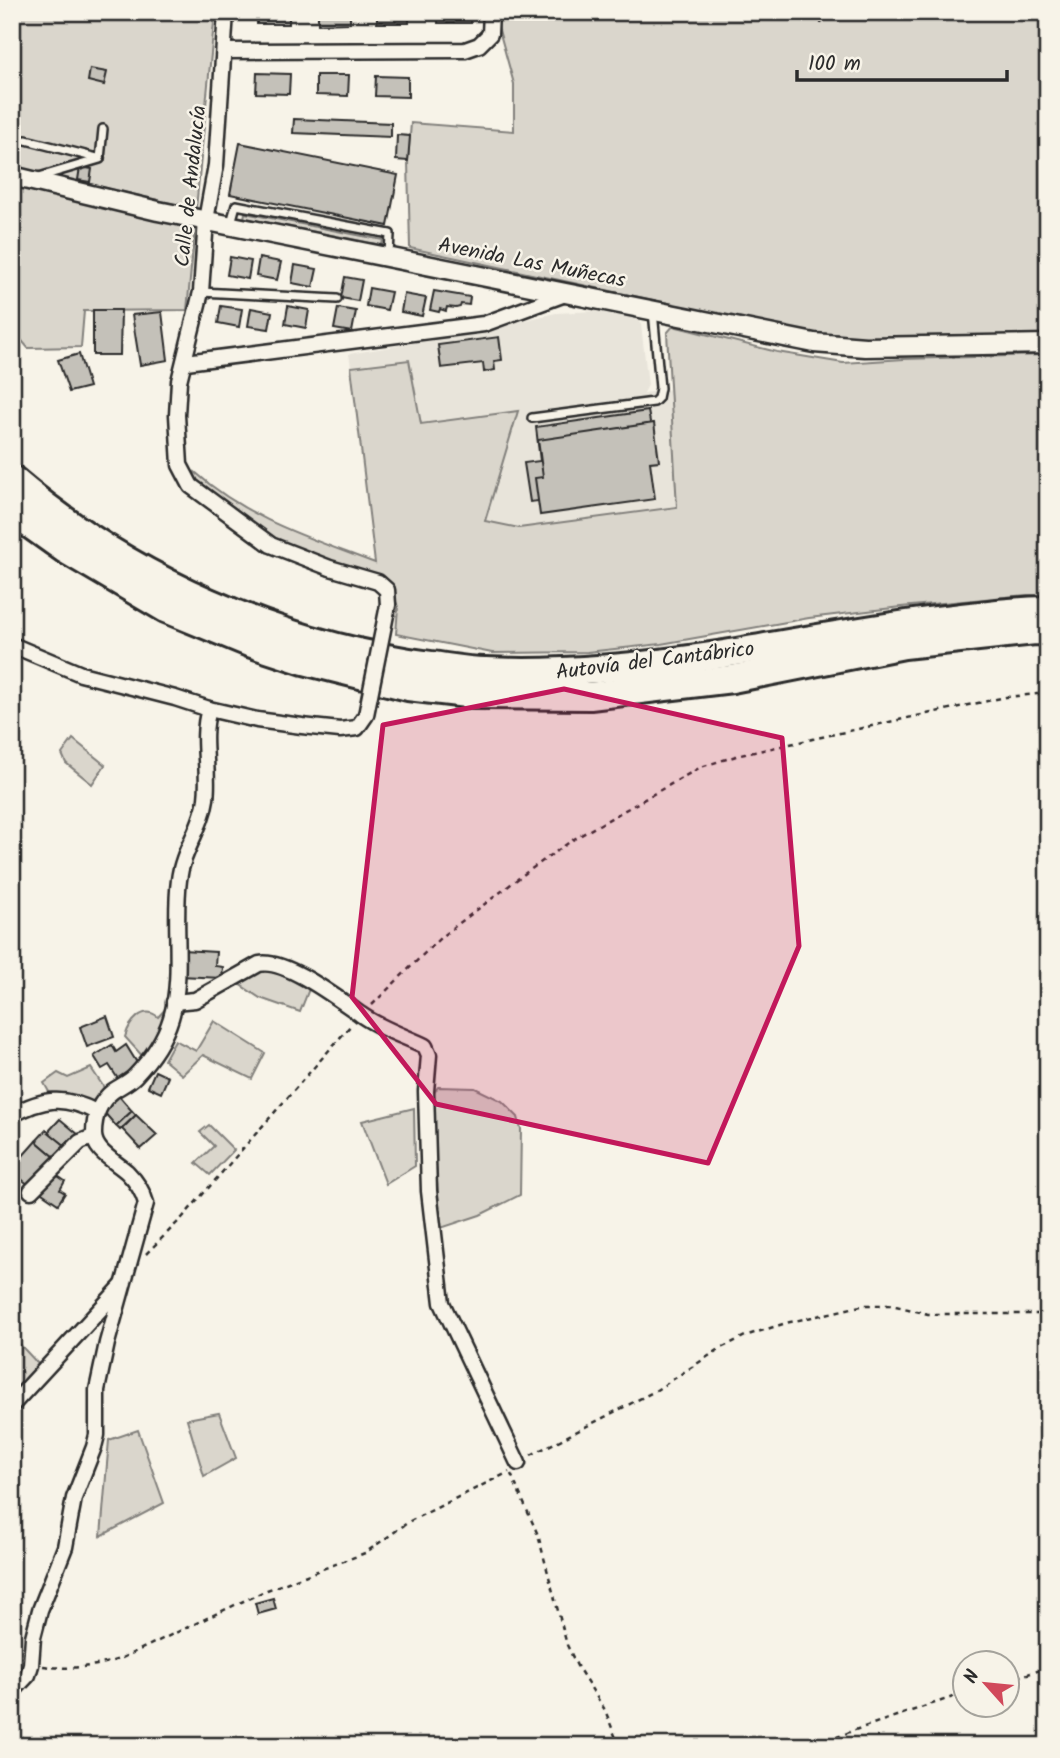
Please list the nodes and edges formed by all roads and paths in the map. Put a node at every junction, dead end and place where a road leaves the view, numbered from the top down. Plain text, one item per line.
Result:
1 (226, 12) edge
2 (491, 12) edge
3 (824, 12) edge
4 (821, 24) dead end
5 (224, 51) junction
6 (103, 129) dead end
7 (26, 140) dead end
8 (100, 159) junction
9 (20, 178) edge
10 (206, 220) junction
11 (201, 292) junction
12 (568, 293) junction
13 (337, 299) dead end
14 (653, 309) junction
15 (1048, 344) edge
16 (186, 362) junction
17 (532, 418) dead end
18 (12, 479) edge
19 (12, 512) edge
20 (1048, 610) edge
21 (1048, 632) edge
22 (12, 645) edge
23 (1048, 693) edge
24 (209, 709) junction
25 (174, 1002) junction
26 (361, 1015) junction
27 (96, 1112) junction
28 (12, 1115) edge
29 (93, 1137) junction
30 (31, 1191) dead end
31 (125, 1280) junction
32 (1048, 1314) edge
33 (12, 1405) edge
34 (518, 1463) joint
35 (32, 1665) junction
36 (1048, 1668) edge
37 (1021, 1676) edge
38 (12, 1692) edge
39 (951, 1698) edge
40 (619, 1746) edge
41 (831, 1746) edge

1 - 5 street, Calle de Andalucía
2 - 5 street
3 - 4 path
5 - 10 street, Calle de Andalucía
6 - 8 lane
7 - 8 lane
8 - 9 lane
9 - 10 street, Avenida Las Muñecas
10 - 11 street, Calle de Andalucía
10 - 12 street, Avenida Las Muñecas
11 - 13 lane
11 - 16 street, Calle de Andalucía
12 - 14 street, Avenida Las Muñecas
12 - 16 street
14 - 15 street, Avenida Las Muñecas
14 - 17 lane
16 - 24 street, Calle de Andalucía, bridge
18 - 20 highway, Autovía del Cantábrico
19 - 21 highway, Autovía del Cantábrico
22 - 24 street
23 - 26 path
24 - 25 street
25 - 26 street
25 - 27 street
26 - 31 path
26 - 34 street
27 - 28 street
27 - 29 street
29 - 30 street
29 - 31 street
31 - 33 street
31 - 35 street
32 - 34 path
35 - 38 street
35 - 40 path
36 - 37 path
39 - 41 path

